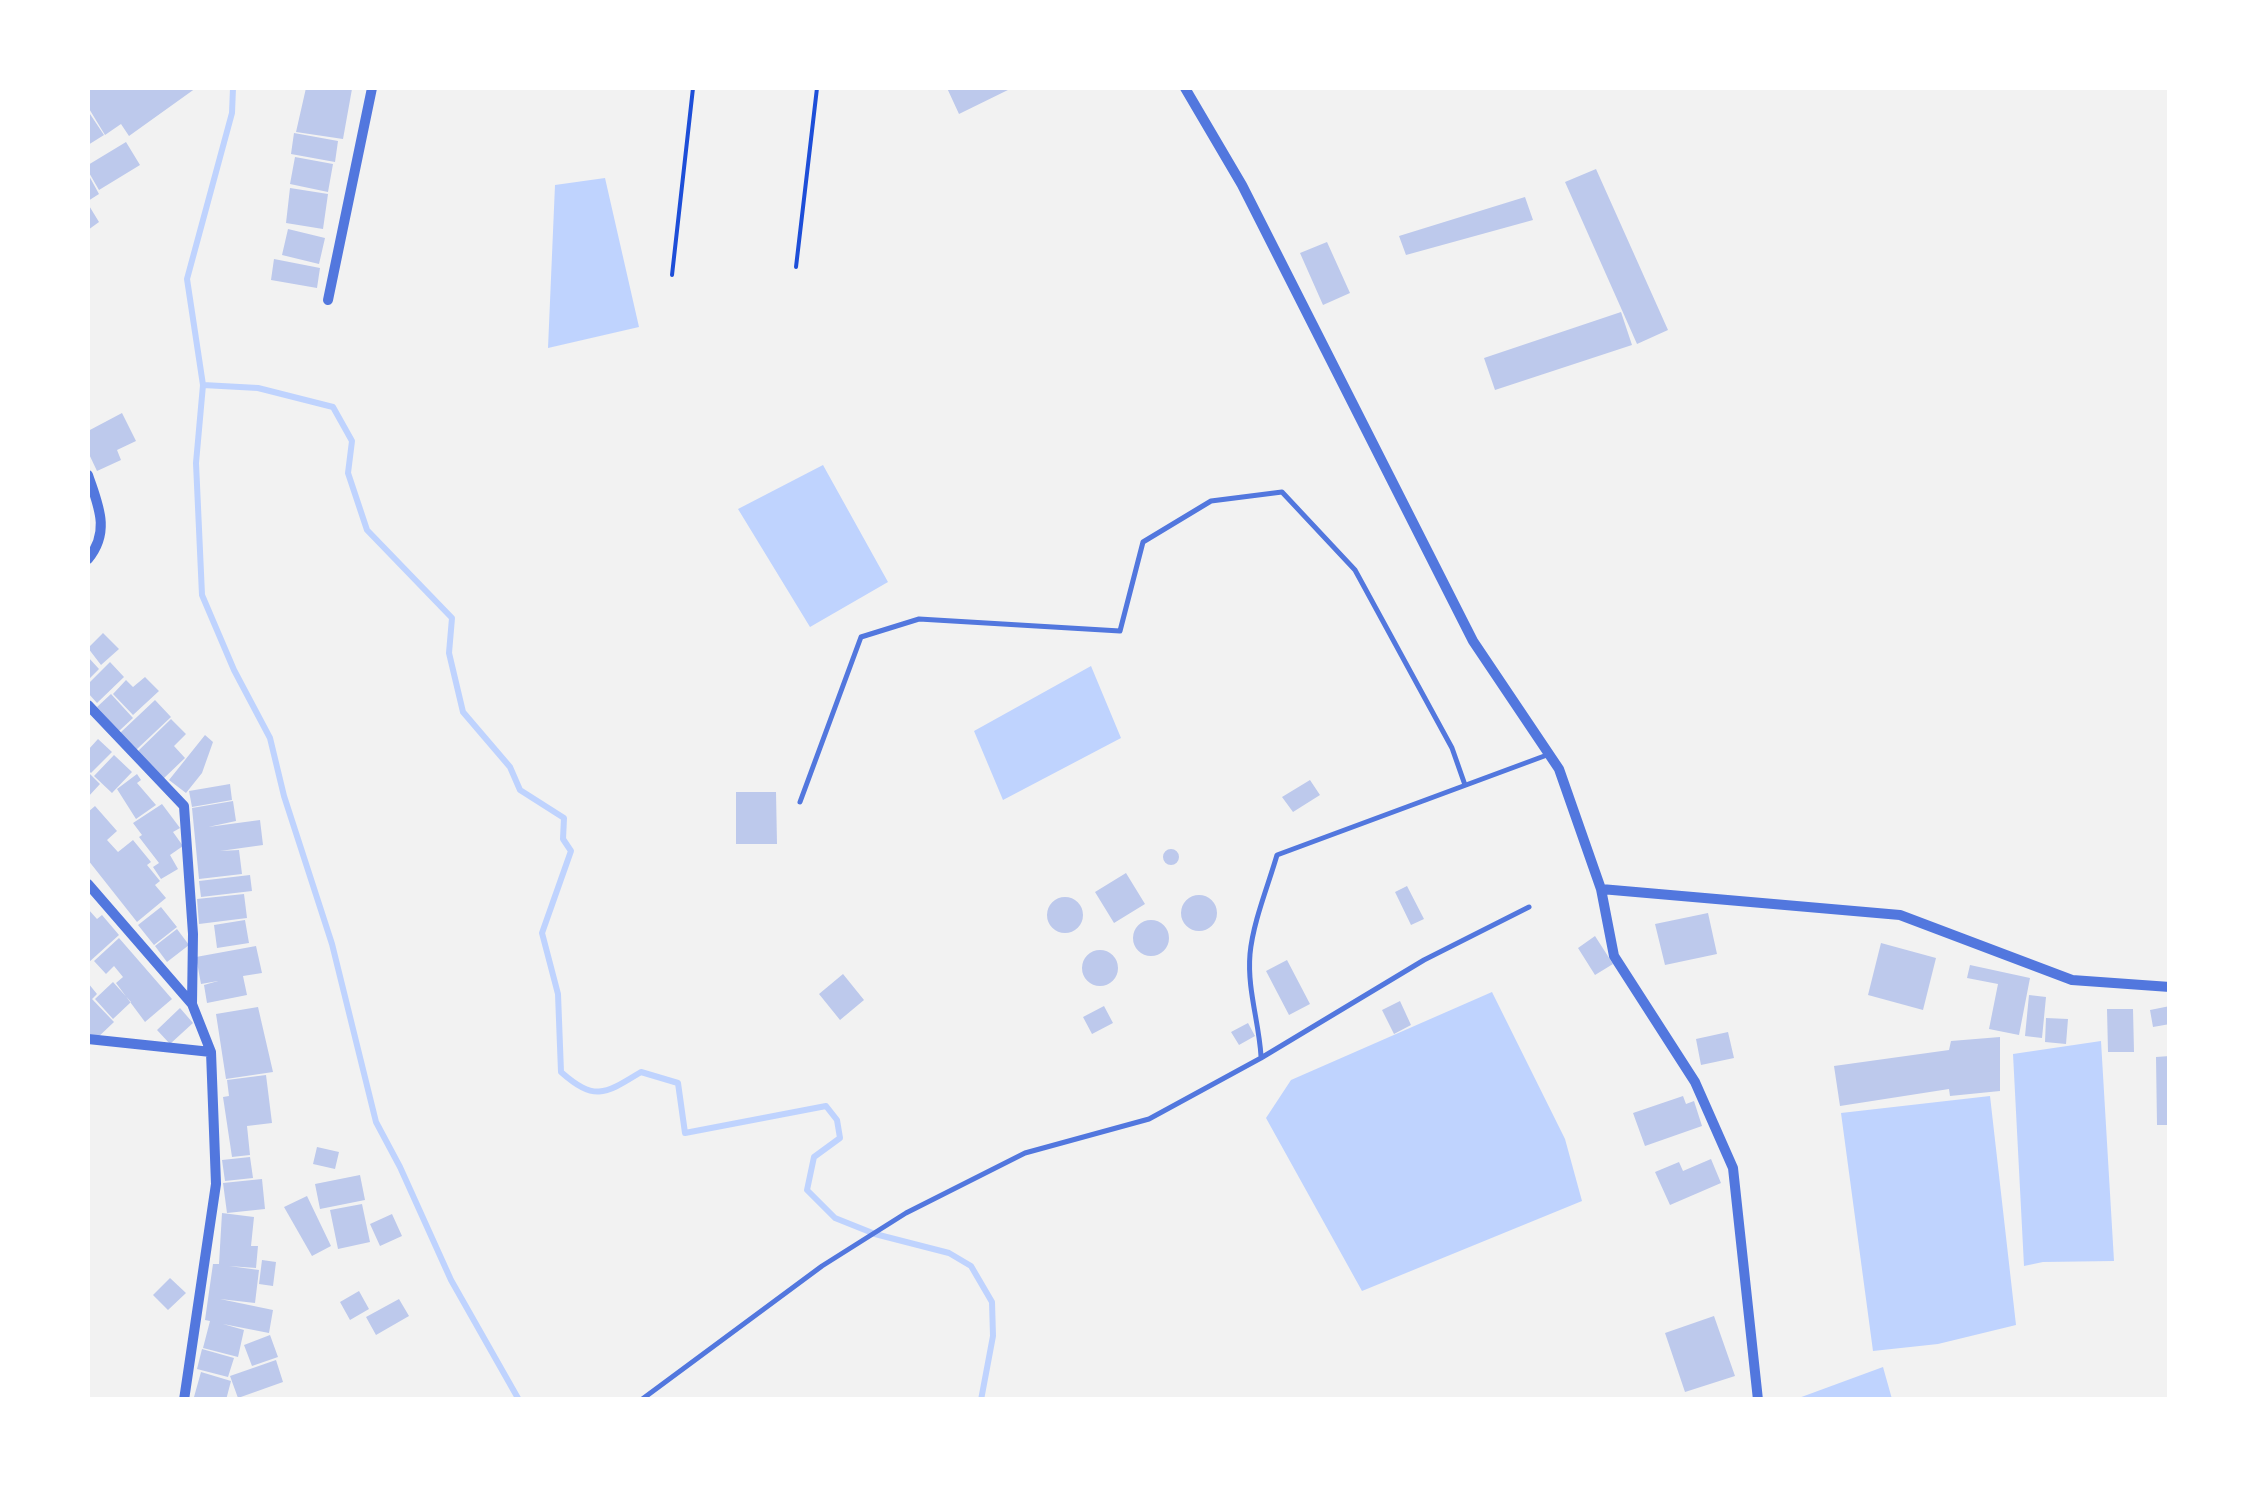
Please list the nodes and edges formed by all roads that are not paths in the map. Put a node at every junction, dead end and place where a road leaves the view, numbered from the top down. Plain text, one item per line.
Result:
1 (372, 88) edge
2 (1185, 88) edge
3 (328, 300) dead end
4 (88, 476) edge
5 (88, 559) edge
6 (88, 705) edge
7 (1550, 754) junction
8 (1464, 784) junction
9 (800, 802) dead end
10 (88, 884) edge
11 (1601, 889) junction
12 (1529, 906) dead end
13 (2170, 987) edge
14 (192, 1004) junction
15 (88, 1039) edge
16 (210, 1052) junction
17 (1261, 1058) junction
18 (184, 1400) edge
19 (641, 1400) edge
20 (1758, 1400) edge

1 - 3 street
2 - 7 street
4 - 5 street
6 - 14 street
7 - 8 lane
7 - 11 street
8 - 9 lane
8 - 17 lane
10 - 14 street
11 - 13 street
11 - 20 street
12 - 17 lane
14 - 16 street
15 - 16 street
16 - 18 street
17 - 19 lane

